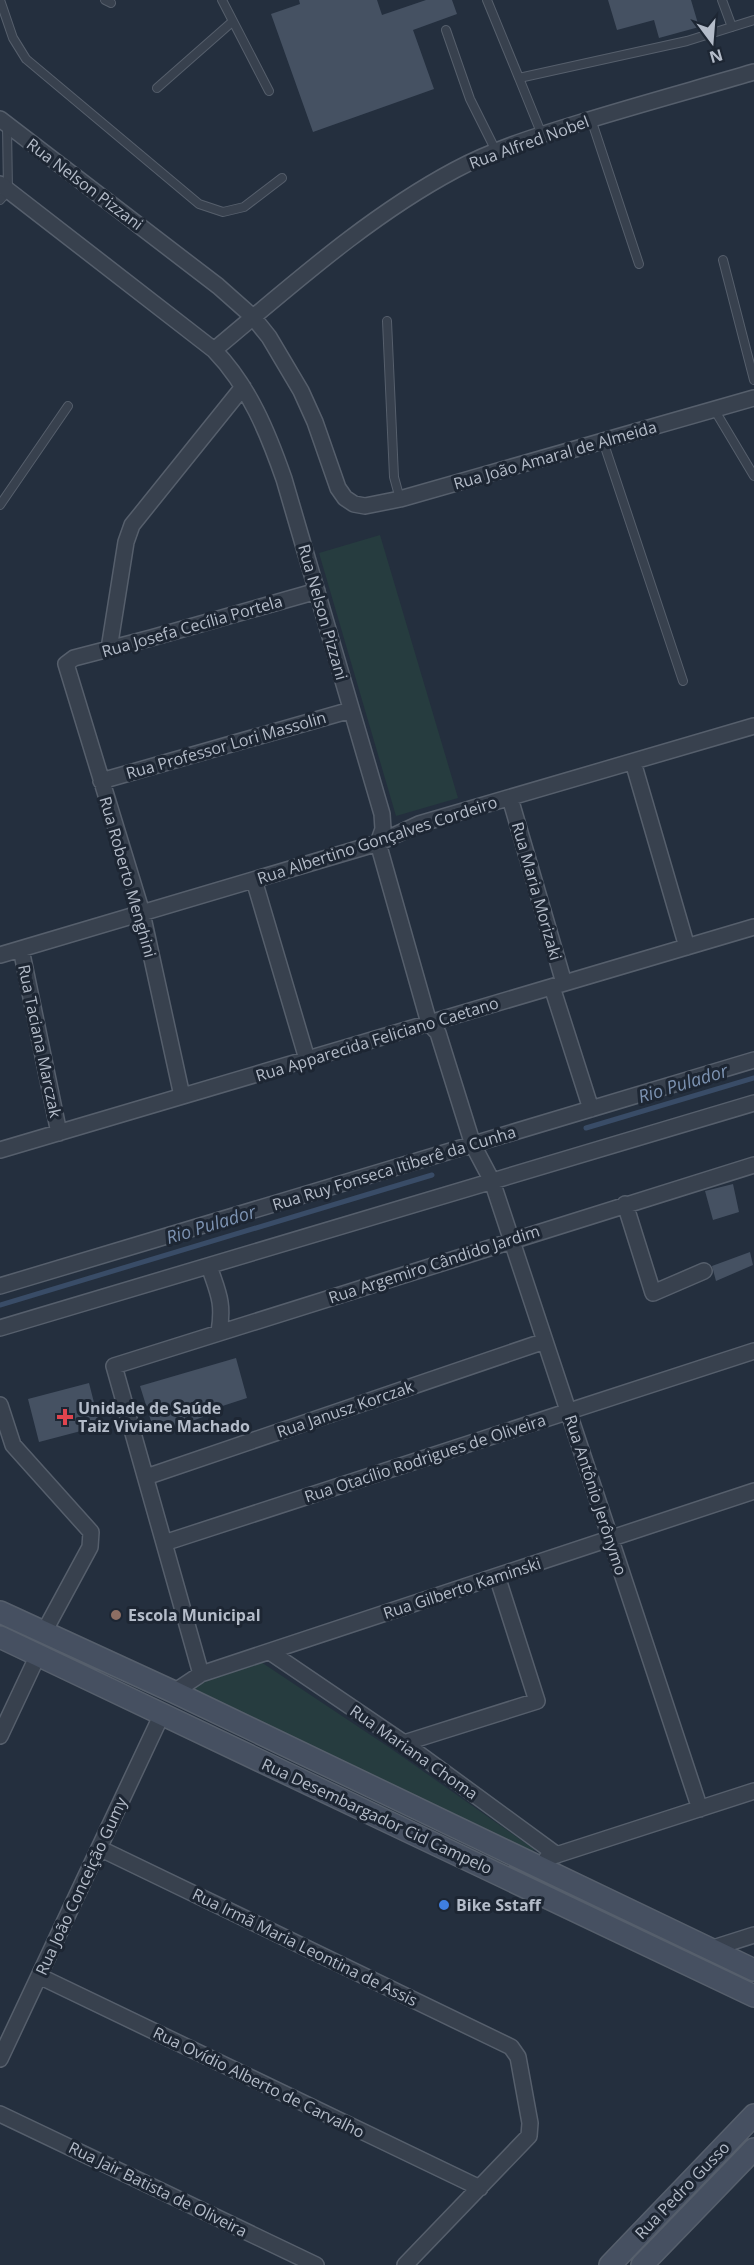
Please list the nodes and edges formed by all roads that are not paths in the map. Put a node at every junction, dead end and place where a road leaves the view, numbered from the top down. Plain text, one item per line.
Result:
1 (0, 0) edge
2 (222, 0) edge
3 (487, 0) edge
4 (722, 0) edge
5 (754, 20) edge
6 (232, 22) junction
7 (732, 27) junction
8 (446, 30) dead end
9 (754, 72) edge
10 (519, 78) junction
11 (157, 88) dead end
12 (269, 91) dead end
13 (591, 119) junction
14 (3, 122) edge
15 (542, 135) junction
16 (496, 151) junction
17 (282, 178) dead end
18 (3, 192) edge
19 (723, 260) dead end
20 (639, 264) dead end
21 (253, 317) junction
22 (387, 321) dead end
23 (214, 350) junction
24 (754, 380) edge
25 (243, 387) junction
26 (754, 398) edge
27 (68, 406) dead end
28 (714, 409) junction
29 (603, 441) junction
30 (754, 476) edge
31 (400, 499) junction
32 (354, 504) joint
33 (0, 505) edge
34 (317, 591) junction
35 (109, 649) junction
36 (68, 661) joint
37 (683, 681) dead end
38 (351, 710) junction
39 (754, 726) edge
40 (633, 762) junction
41 (101, 781) junction
42 (510, 798) junction
43 (378, 843) junction
44 (254, 880) junction
45 (142, 913) junction
46 (754, 927) edge
47 (687, 947) junction
48 (21, 949) junction
49 (0, 955) edge
50 (558, 985) junction
51 (429, 1023) junction
52 (308, 1059) junction
53 (754, 1060) edge
54 (182, 1096) junction
55 (754, 1103) edge
56 (591, 1109) junction
57 (59, 1133) junction
58 (473, 1145) junction
59 (0, 1150) edge
60 (754, 1165) edge
61 (492, 1181) junction
62 (625, 1204) junction
63 (511, 1239) junction
64 (209, 1266) junction
65 (704, 1271) dead end
66 (0, 1286) edge
67 (0, 1328) edge
68 (219, 1332) junction
69 (545, 1341) junction
70 (754, 1351) edge
71 (0, 1405) edge
72 (568, 1412) junction
73 (146, 1478) junction
74 (754, 1491) edge
75 (610, 1539) junction
76 (164, 1544) junction
77 (497, 1576) junction
78 (0, 1612) edge
79 (44, 1632) junction
80 (0, 1637) edge
81 (270, 1652) junction
82 (38, 1655) junction
83 (201, 1674) junction
84 (174, 1692) junction
85 (162, 1714) junction
86 (0, 1736) edge
87 (404, 1743) junction
88 (754, 1791) edge
89 (700, 1809) junction
90 (99, 1848) junction
91 (557, 1855) junction
92 (530, 1864) junction
93 (754, 1935) edge
94 (710, 1949) junction
95 (754, 1970) edge
96 (39, 1976) junction
97 (754, 1996) edge
98 (0, 2059) edge
99 (0, 2114) edge
100 (754, 2115) edge
101 (754, 2150) edge
102 (480, 2188) junction
103 (316, 2265) edge
104 (405, 2265) edge
105 (610, 2265) edge
106 (642, 2265) edge

1 - 17 lane
2 - 6 lane
3 - 10 lane
4 - 7 lane
5 - 7 lane
6 - 11 lane
6 - 12 lane
7 - 10 lane
8 - 16 lane
9 - 13 street, Rua Alfred Nobel
10 - 15 lane
13 - 15 street, Rua Alfred Nobel
13 - 20 lane
14 - 18 lane
14 - 21 street, Rua Nelson Pizzani
15 - 16 street, Rua Alfred Nobel
16 - 21 street, Rua Alfred Nobel
18 - 23 street, Rua Nelson Pizzani
19 - 24 lane
21 - 23 street, Rua Alfred Nobel
21 - 32 street, Rua Nelson Pizzani
22 - 31 lane
23 - 25 street, Rua Nelson Pizzani
25 - 34 street, Rua Nelson Pizzani
25 - 35 street
26 - 28 street, Rua João Amaral de Almeida
27 - 33 lane
28 - 29 street, Rua João Amaral de Almeida
28 - 30 lane
29 - 31 street, Rua João Amaral de Almeida
29 - 37 lane
31 - 32 street, Rua João Amaral de Almeida
34 - 35 street, Rua Josefa Cecília Portela
34 - 38 street, Rua Nelson Pizzani
35 - 36 street, Rua Josefa Cecília Portela
36 - 41 street, Rua Roberto Menghini
38 - 41 street, Rua Professor Lori Massolin
38 - 43 street, Rua Nelson Pizzani
39 - 40 street, Rua Albertino Gonçalves Cordeiro
40 - 42 street, Rua Albertino Gonçalves Cordeiro
40 - 47 street
41 - 45 street, Rua Roberto Menghini
42 - 43 street, Rua Albertino Gonçalves Cordeiro
42 - 50 street, Rua Maria Morizaki
43 - 44 street, Rua Albertino Gonçalves Cordeiro
43 - 51 street, Rua Nelson Pizzani
44 - 45 street, Rua Albertino Gonçalves Cordeiro
44 - 52 street
45 - 48 street, Rua Albertino Gonçalves Cordeiro
45 - 54 street, Rua Roberto Menghini
46 - 47 street, Rua Apparecida Feliciano Caetano
47 - 50 street, Rua Apparecida Feliciano Caetano
48 - 49 street, Rua Albertino Gonçalves Cordeiro
48 - 57 street, Rua Taciana Marczak
50 - 51 street, Rua Apparecida Feliciano Caetano
50 - 56 street, Rua Maria Morizaki
51 - 52 street, Rua Apparecida Feliciano Caetano
51 - 58 street, Rua Nelson Pizzani
52 - 54 street, Rua Apparecida Feliciano Caetano
53 - 56 street, Rua Ruy Fonseca Itiberê da Cunha
54 - 57 street, Rua Apparecida Feliciano Caetano
55 - 61 street
56 - 58 street, Rua Ruy Fonseca Itiberê da Cunha
57 - 59 street, Rua Apparecida Feliciano Caetano
58 - 61 street, Rua Nelson Pizzani
58 - 66 street, Rua Ruy Fonseca Itiberê da Cunha
60 - 62 street, Rua Argemiro Cândido Jardim
61 - 63 street, Rua Antônio Jerônymo
61 - 64 street
62 - 63 street, Rua Argemiro Cândido Jardim
62 - 65 street
63 - 68 street, Rua Argemiro Cândido Jardim
63 - 69 street, Rua Antônio Jerônymo
64 - 67 street
64 - 68 street
68 - 73 street, Rua Argemiro Cândido Jardim
69 - 72 street, Rua Antônio Jerônymo
69 - 73 street, Rua Janusz Korczak
70 - 72 street, Rua Otacílio Rodrigues de Oliveira
71 - 79 street
72 - 75 street, Rua Antônio Jerônymo
72 - 76 street, Rua Otacílio Rodrigues de Oliveira
73 - 76 street
74 - 75 street, Rua Gilberto Kaminski
75 - 77 street, Rua Gilberto Kaminski
75 - 89 street, Rua Antônio Jerônymo
76 - 83 street
77 - 81 street, Rua Gilberto Kaminski
77 - 87 street
78 - 79 main road, Rua Desembargador Cid Campelo
79 - 84 main road, Rua Desembargador Cid Campelo
80 - 82 main road, Rua Desembargador Cid Campelo
81 - 83 street, Rua Gilberto Kaminski
81 - 87 street, Rua Mariana Choma
82 - 85 main road, Rua Desembargador Cid Campelo
82 - 86 street
83 - 84 street, Rua Gilberto Kaminski
84 - 85 main road
84 - 92 main road, Rua Desembargador Cid Campelo
85 - 90 street, Rua João Conceição Gumy
85 - 97 main road, Rua Desembargador Cid Campelo
87 - 91 street, Rua Mariana Choma
88 - 89 street
89 - 91 street
90 - 96 street, Rua João Conceição Gumy
90 - 102 street, Rua Irmã Maria Leontina de Assis
91 - 92 street
92 - 94 main road, Rua Desembargador Cid Campelo
93 - 94 street
94 - 95 main road, Rua Desembargador Cid Campelo
96 - 98 street, Rua João Conceição Gumy
96 - 102 street, Rua Ovídio Alberto de Carvalho
99 - 103 street, Rua Jair Batista de Oliveira
100 - 105 main road, Rua Pedro Gusso
101 - 106 main road, Rua Pedro Gusso
102 - 104 street

